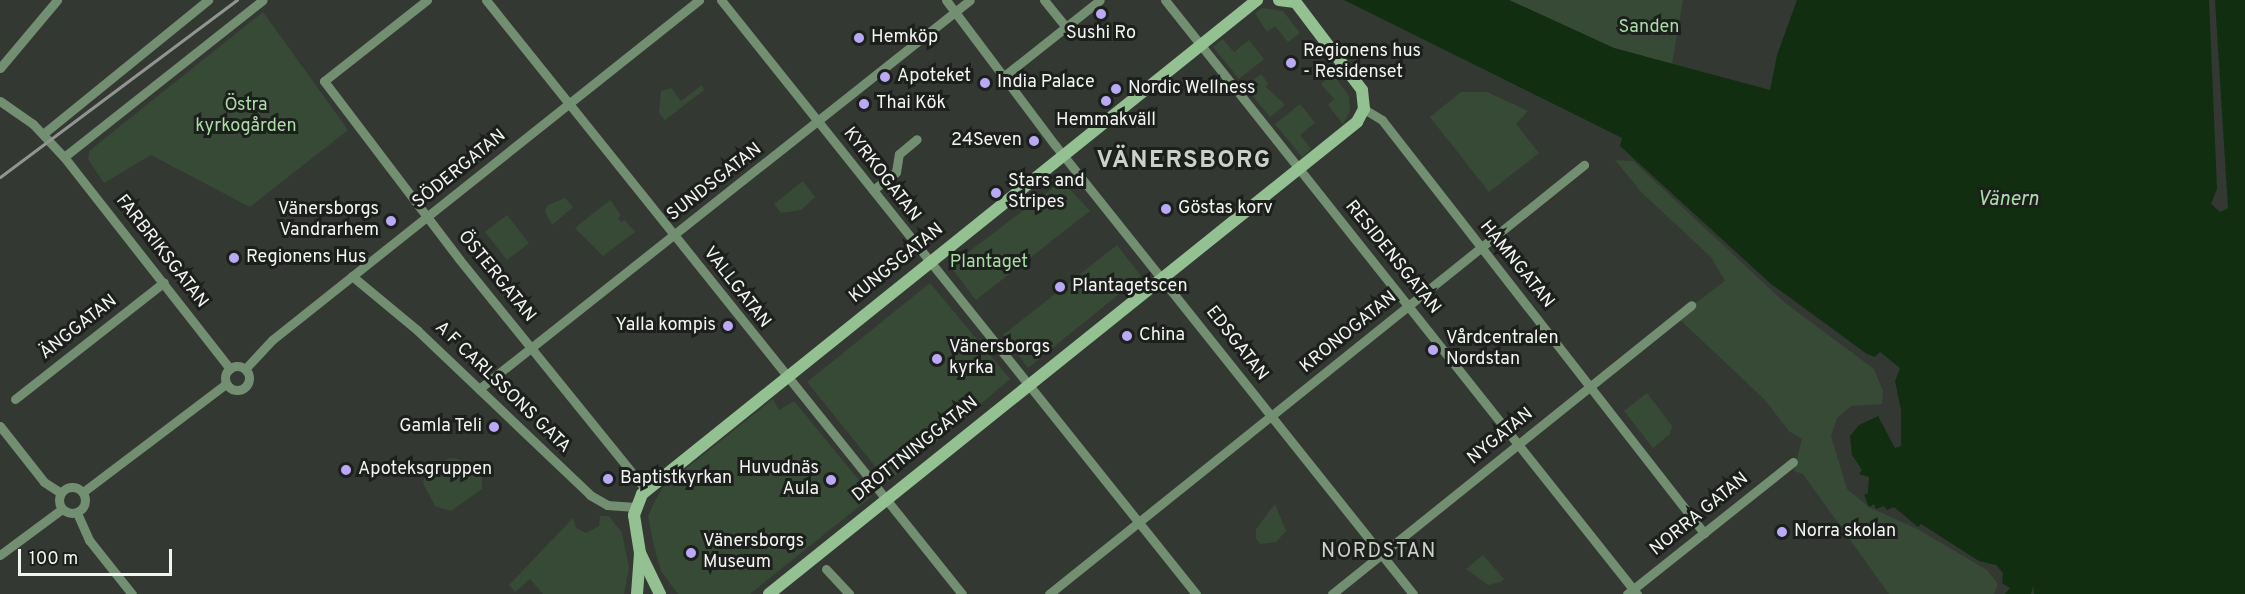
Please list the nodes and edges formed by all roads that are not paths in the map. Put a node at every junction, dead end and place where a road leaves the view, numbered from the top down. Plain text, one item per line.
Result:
1 (57, 0) edge
2 (208, 0) edge
3 (263, 0) edge
4 (427, 0) edge
5 (486, 0) edge
6 (699, 0) edge
7 (721, 0) edge
8 (946, 0) edge
9 (970, 0) edge
10 (1044, 0) edge
11 (1100, 0) edge
12 (1165, 0) edge
13 (1256, 0) edge
14 (1263, 0) edge
15 (1279, 0) edge
16 (1294, 1) edge
17 (955, 11) junction
18 (1066, 27) junction
19 (1200, 46) junction
20 (0, 68) edge
21 (1004, 76) junction
22 (0, 100) edge
23 (569, 104) junction
24 (1364, 109) junction
25 (818, 122) junction
26 (43, 134) junction
27 (917, 139) dead end
28 (1063, 155) junction
29 (64, 157) junction
30 (1584, 165) dead end
31 (1300, 171) junction
32 (873, 190) junction
33 (428, 217) junction
34 (674, 236) junction
35 (1480, 249) junction
36 (929, 262) junction
37 (352, 276) junction
38 (1162, 278) junction
39 (164, 282) junction
40 (1691, 304) dead end
41 (1409, 306) junction
42 (531, 348) junction
43 (230, 369) junction
44 (245, 369) junction
45 (786, 378) junction
46 (226, 384) junction
47 (1028, 384) junction
48 (1592, 385) junction
49 (479, 389) junction
50 (15, 399) dead end
51 (1271, 416) junction
52 (0, 426) edge
53 (1519, 443) junction
54 (1793, 462) dead end
55 (646, 490) junction
56 (83, 492) junction
57 (61, 493) junction
58 (887, 498) junction
59 (635, 507) junction
60 (62, 509) junction
61 (77, 513) junction
62 (1138, 522) junction
63 (1704, 532) junction
64 (640, 553) junction
65 (1381, 554) junction
66 (0, 555) edge
67 (826, 569) dead end
68 (1632, 593) edge
69 (132, 594) edge
70 (637, 594) edge
71 (660, 594) edge
72 (769, 594) edge
73 (849, 594) edge
74 (962, 594) edge
75 (1049, 594) edge
76 (1196, 594) edge
77 (1332, 594) edge
78 (1413, 594) edge

1 - 20 street
2 - 26 street
3 - 29 street
4 - 33 street, ÖSTERGATAN
5 - 23 street, VALLGATAN
6 - 23 street, SÖDERGATAN
7 - 25 street, KYRKOGATAN
8 - 17 street, EDSGATAN
9 - 17 street, SUNDSGATAN
10 - 18 street
11 - 18 street
12 - 19 street, RESIDENSGATAN
13 - 14 street
13 - 19 street, KUNGSGATAN
15 - 16 street
16 - 24 street
17 - 21 street, EDSGATAN
17 - 25 street, SUNDSGATAN
18 - 21 street
19 - 28 street, KUNGSGATAN
19 - 31 street, RESIDENSGATAN
21 - 28 street, EDSGATAN
22 - 26 street, FARBRIKSGATAN
23 - 33 street, SÖDERGATAN
23 - 34 street, VALLGATAN
24 - 31 street, DROTTNINGGATAN
24 - 35 street, HAMNGATAN
25 - 32 street, KYRKOGATAN
25 - 34 street, SUNDSGATAN
26 - 29 street, FARBRIKSGATAN
27 - 32 street
28 - 36 street, KUNGSGATAN
28 - 38 street, EDSGATAN
29 - 39 street, FARBRIKSGATAN
30 - 35 street, KRONOGATAN
31 - 38 street, DROTTNINGGATAN
31 - 41 street, RESIDENSGATAN
32 - 36 street, KYRKOGATAN
33 - 37 street, SÖDERGATAN
33 - 42 street, ÖSTERGATAN
34 - 42 street, SUNDSGATAN
34 - 45 street, VALLGATAN
35 - 41 street, KRONOGATAN
35 - 48 street, HAMNGATAN
36 - 45 street, KUNGSGATAN
36 - 47 street, KYRKOGATAN
37 - 44 street, SÖDERGATAN
37 - 49 street, A F CARLSSONS GATA
38 - 47 street, DROTTNINGGATAN
38 - 51 street, EDSGATAN
39 - 43 street, FARBRIKSGATAN
39 - 50 street, ÄNGGATAN
40 - 48 street, NYGATAN
41 - 51 street, KRONOGATAN
41 - 53 street, RESIDENSGATAN
42 - 49 street, SUNDSGATAN
42 - 55 street, ÖSTERGATAN
43 - 44 street
43 - 46 street
44 - 46 street
45 - 55 street, KUNGSGATAN
45 - 58 street, VALLGATAN
46 - 56 street
47 - 58 street, DROTTNINGGATAN
47 - 62 street, KYRKOGATAN
48 - 53 street, NYGATAN
48 - 63 street, HAMNGATAN
49 - 59 street, A F CARLSSONS GATA
51 - 62 street, KRONOGATAN
51 - 65 street, EDSGATAN
52 - 57 street
53 - 65 street, NYGATAN
53 - 68 street, RESIDENSGATAN
54 - 63 street, NORRA GATAN
55 - 59 street, KUNGSGATAN
56 - 57 street
56 - 61 street
57 - 60 street
58 - 72 street, DROTTNINGGATAN
58 - 74 street, VALLGATAN
59 - 64 street
60 - 61 street
60 - 66 street
61 - 69 street
62 - 75 street, KRONOGATAN
62 - 76 street, KYRKOGATAN
63 - 68 street, NORRA GATAN
64 - 70 street
64 - 71 street
65 - 77 street, NYGATAN
65 - 78 street, EDSGATAN
67 - 73 street

